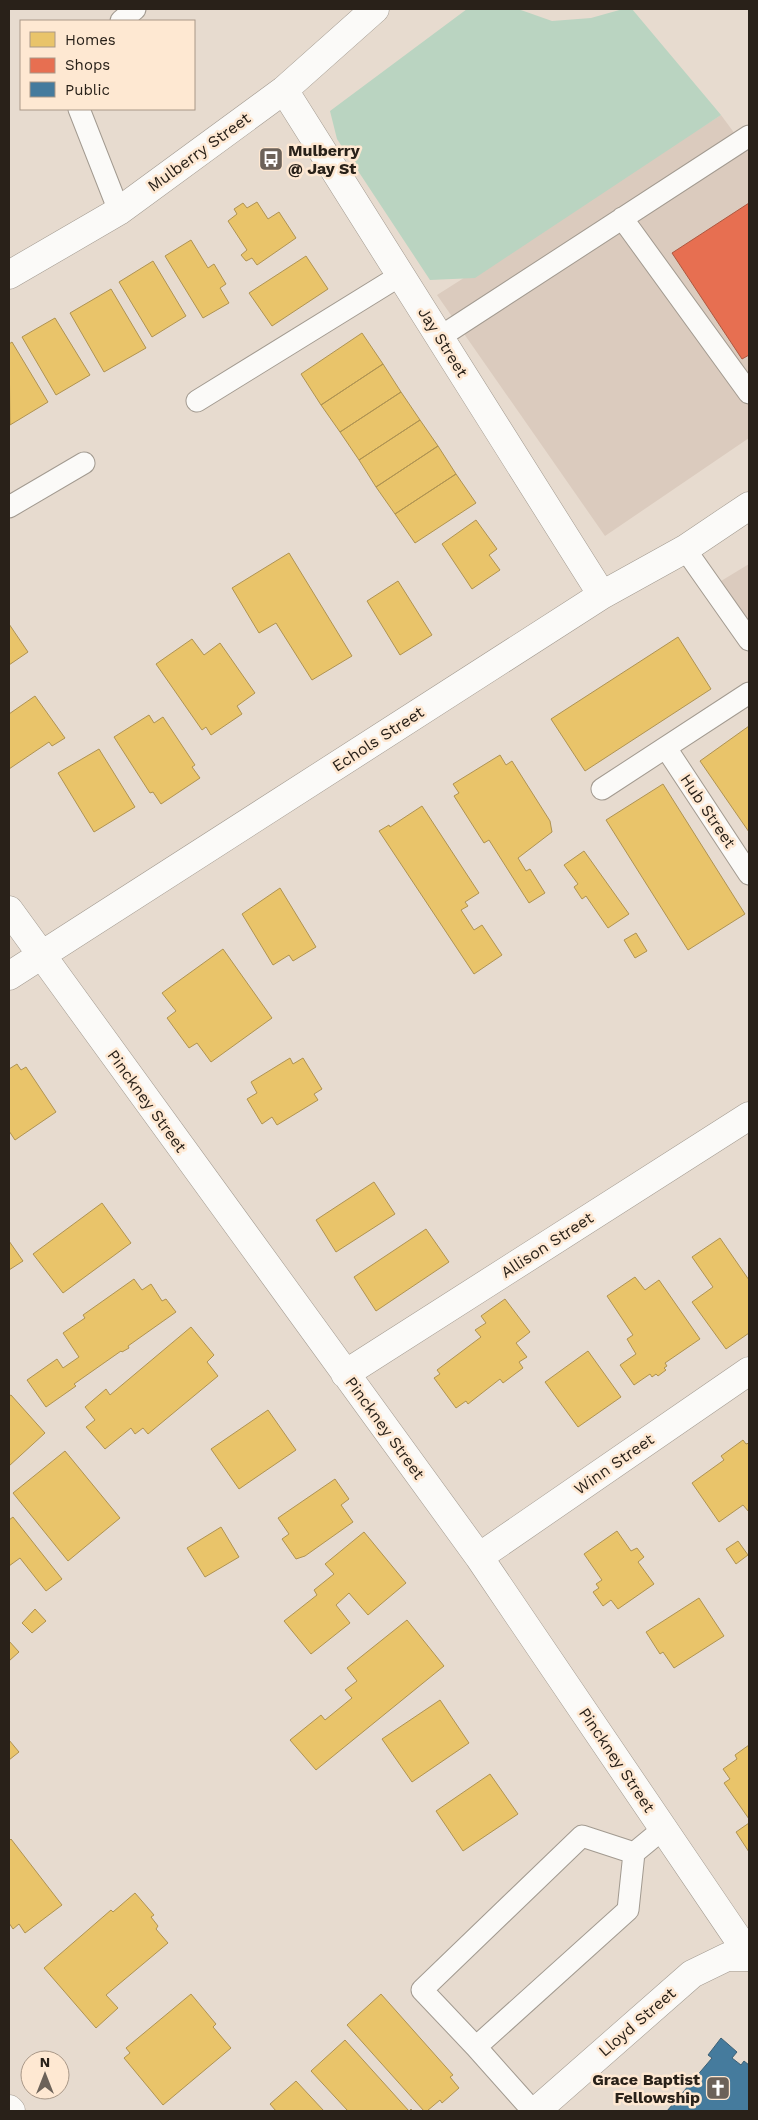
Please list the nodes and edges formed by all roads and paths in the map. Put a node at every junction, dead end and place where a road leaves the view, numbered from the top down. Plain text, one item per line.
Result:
1 (135, 9) edge
2 (375, 9) edge
3 (122, 20) edge
4 (284, 90) junction
5 (79, 110) edge
6 (749, 136) edge
7 (119, 211) junction
8 (622, 218) junction
9 (9, 275) edge
10 (401, 276) junction
11 (440, 337) junction
12 (749, 393) edge
13 (197, 401) dead end
14 (84, 463) dead end
15 (749, 506) edge
16 (9, 507) edge
17 (684, 549) junction
18 (602, 595) junction
19 (749, 640) edge
20 (749, 693) edge
21 (666, 748) junction
22 (602, 789) dead end
23 (749, 874) edge
24 (9, 910) edge
25 (42, 955) junction
26 (9, 976) edge
27 (749, 1116) edge
28 (749, 1371) edge
29 (345, 1374) junction
30 (479, 1557) junction
31 (663, 1829) junction
32 (634, 1853) junction
33 (749, 1956) edge
34 (476, 2047) junction
35 (535, 2111) edge

1 - 3 lane
2 - 4 street, Mulberry Street
4 - 7 street, Mulberry Street
4 - 10 street, Jay Street
5 - 7 lane
6 - 8 lane
7 - 9 street, Mulberry Street
8 - 11 lane
8 - 12 lane
10 - 11 street, Jay Street
10 - 13 lane
11 - 18 street, Jay Street
14 - 16 lane
15 - 17 street, Echols Street
17 - 18 street, Echols Street
17 - 19 lane
18 - 25 street, Echols Street
20 - 21 lane
21 - 22 lane
21 - 23 lane, Hub Street
24 - 25 street, Pinckney Street
25 - 26 street, Echols Street
25 - 29 street, Pinckney Street
27 - 29 street, Allison Street
28 - 30 street, Winn Street
29 - 30 street, Pinckney Street
30 - 31 street, Pinckney Street
31 - 32 lane
31 - 33 street, Pinckney Street
32 - 34 lane
32 - 34 lane
33 - 35 street, Lloyd Street
34 - 35 lane

